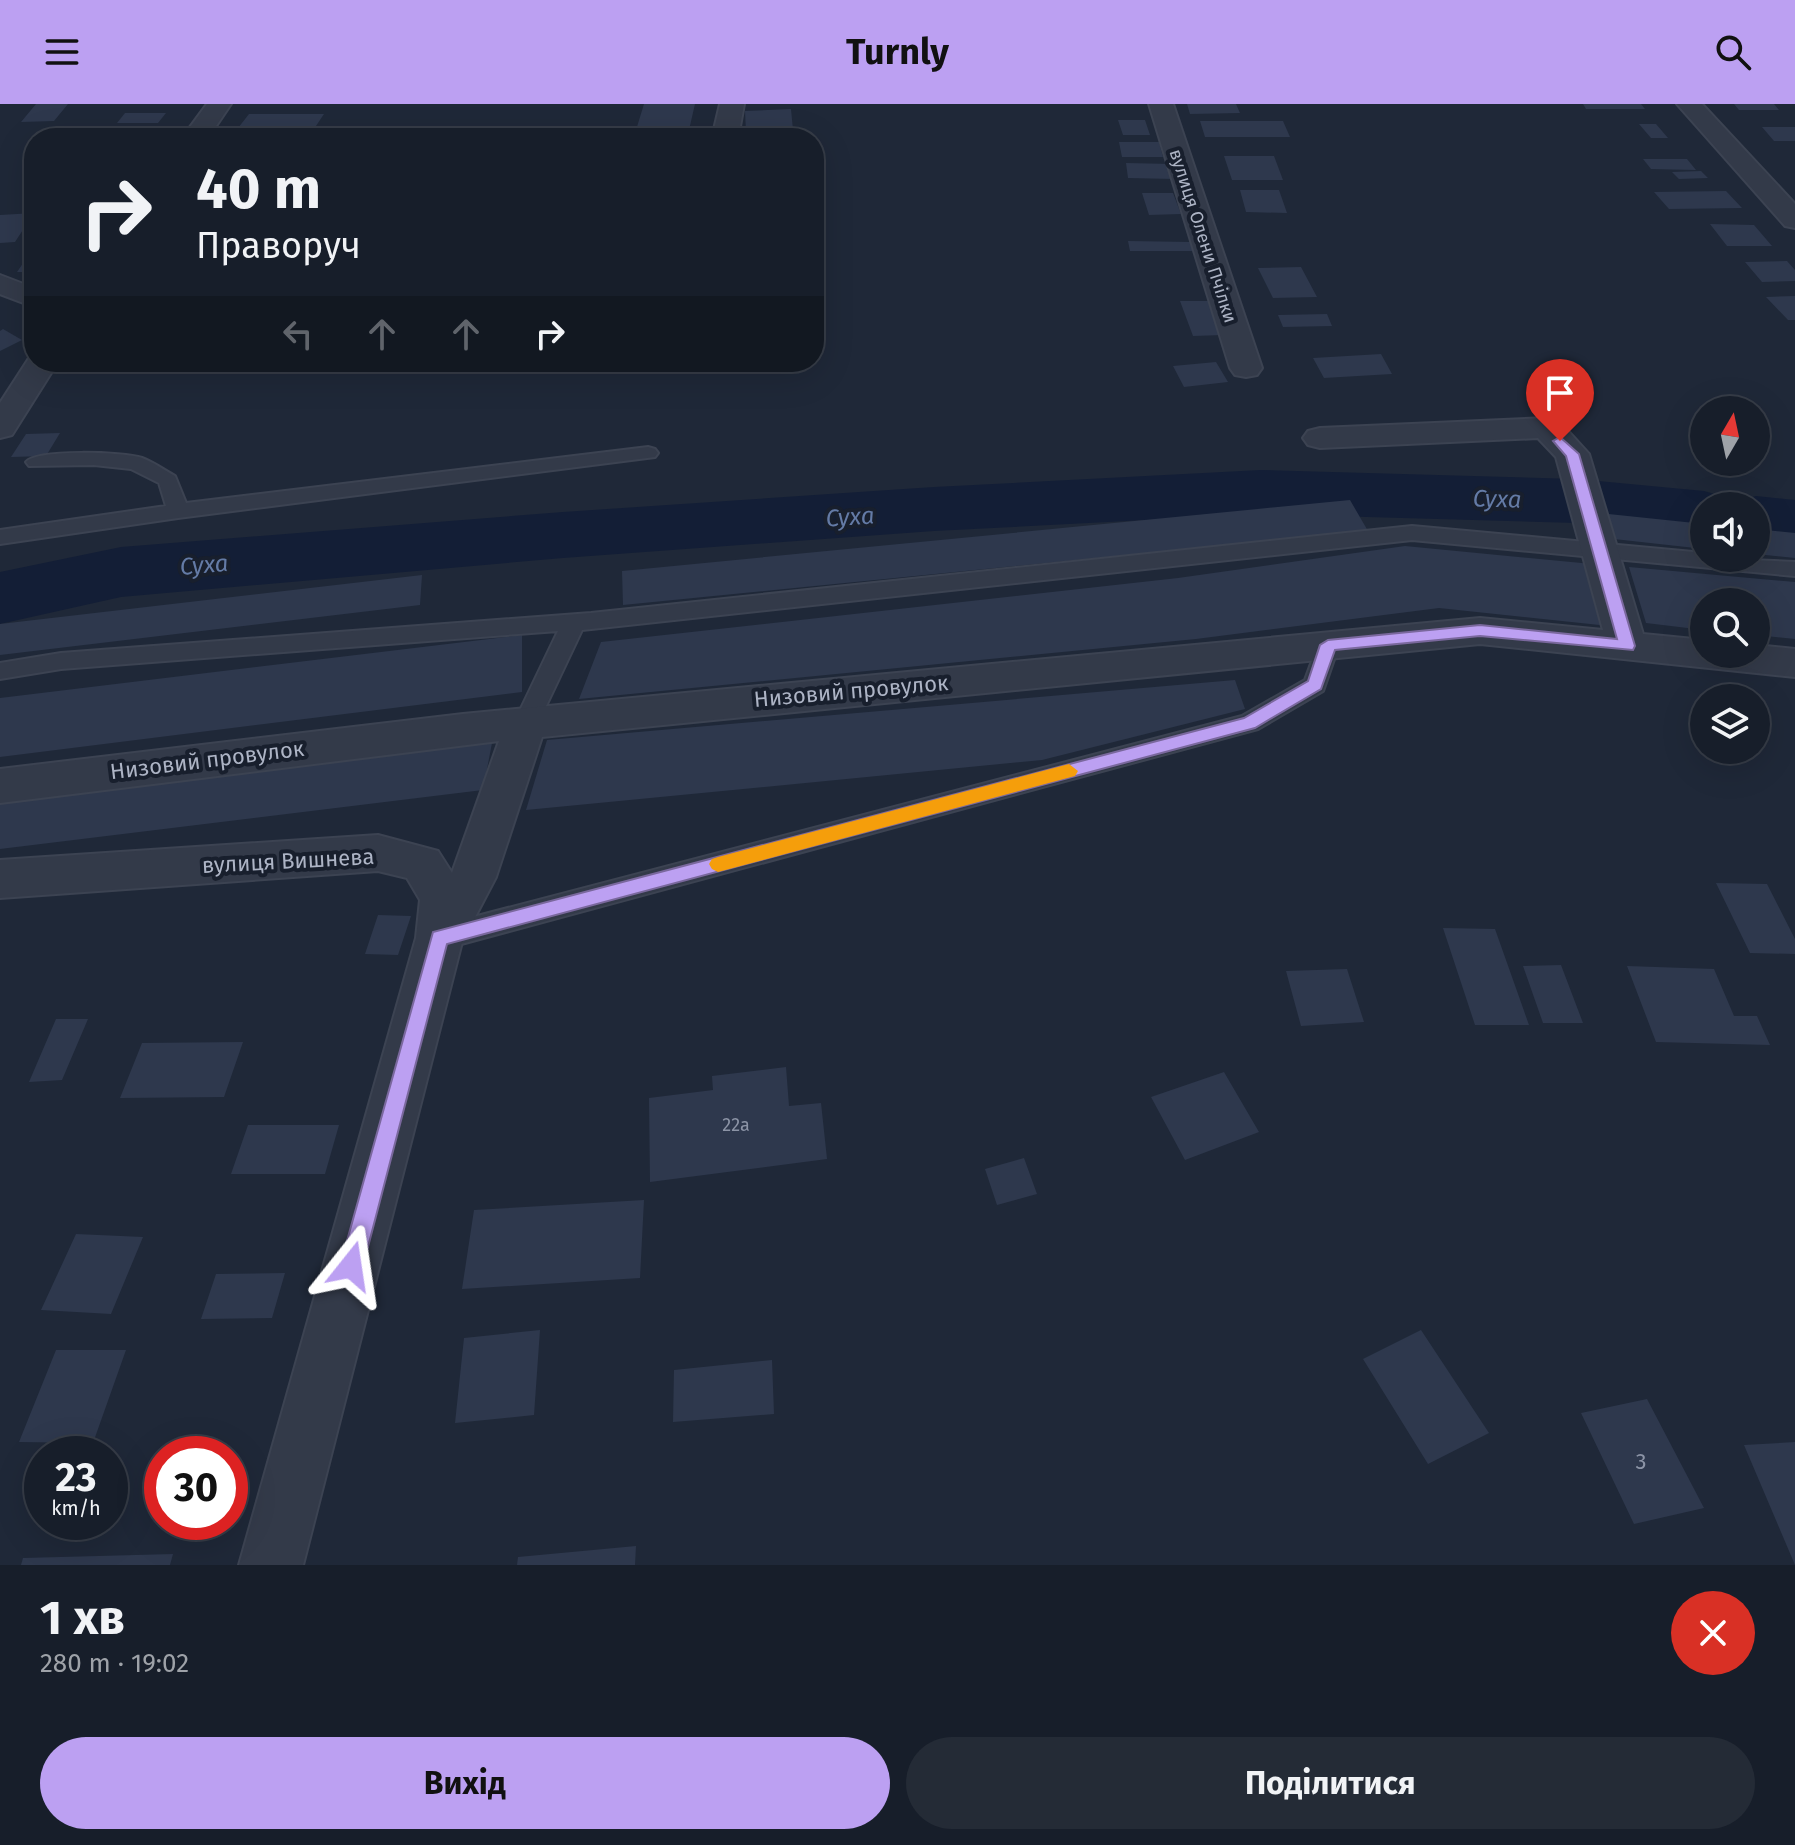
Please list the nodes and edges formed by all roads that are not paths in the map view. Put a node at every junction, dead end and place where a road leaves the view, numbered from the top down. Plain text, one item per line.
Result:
1 (219, 104) edge
2 (732, 104) edge
3 (1161, 104) edge
4 (1689, 104) edge
5 (202, 128) edge
6 (727, 128) edge
7 (1795, 220) edge
8 (0, 284) edge
9 (24, 294) edge
10 (1246, 368) dead end
11 (36, 372) edge
12 (0, 428) edge
13 (1320, 438) dead end
14 (648, 453) dead end
15 (36, 462) dead end
16 (178, 511) junction
17 (0, 537) edge
18 (1600, 550) junction
19 (1795, 569) edge
20 (574, 622) junction
21 (1328, 645) junction
22 (1627, 646) junction
23 (1690, 652) edge
24 (1770, 660) edge
25 (1795, 663) edge
26 (0, 671) edge
27 (526, 723) junction
28 (0, 786) edge
29 (0, 879) edge
30 (439, 938) junction
31 (271, 1565) edge

1 - 5 street
2 - 6 street
3 - 10 street, вулиця Олени Пчілки
4 - 7 street
8 - 9 street
11 - 12 street
13 - 18 street
14 - 16 lane
15 - 16 lane
16 - 17 lane
18 - 19 lane
18 - 20 lane
18 - 22 street
20 - 26 lane
20 - 27 lane
21 - 22 street, Низовий провулок
21 - 27 street, Низовий провулок
21 - 30 lane
22 - 23 street, Низовий провулок
24 - 25 street, Низовий провулок
27 - 28 street, Низовий провулок
27 - 30 street
29 - 30 street, вулиця Вишнева
30 - 31 street, вулиця Вишнева

